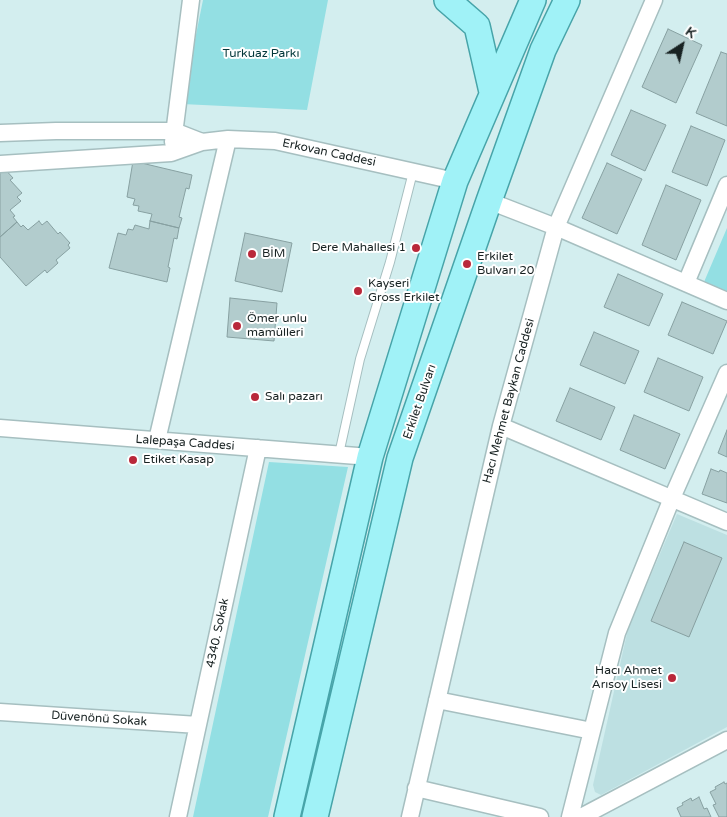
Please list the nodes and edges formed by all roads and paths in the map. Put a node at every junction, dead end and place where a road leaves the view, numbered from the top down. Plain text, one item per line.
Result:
1 (190, 0) edge
2 (446, 0) edge
3 (533, 0) edge
4 (567, 0) edge
5 (654, 0) edge
6 (492, 92) junction
7 (174, 131) junction
8 (0, 133) edge
9 (228, 138) junction
10 (202, 142) junction
11 (171, 153) junction
12 (0, 164) edge
13 (413, 172) junction
14 (455, 181) junction
15 (727, 185) edge
16 (489, 201) junction
17 (556, 226) junction
18 (686, 283) junction
19 (727, 301) edge
20 (727, 373) edge
21 (501, 426) junction
22 (0, 428) edge
23 (157, 440) junction
24 (258, 448) junction
25 (339, 454) junction
26 (370, 457) junction
27 (672, 498) junction
28 (727, 522) edge
29 (437, 700) junction
30 (0, 712) edge
31 (198, 726) junction
32 (592, 731) junction
33 (727, 740) edge
34 (416, 788) junction
35 (178, 817) edge
36 (287, 817) edge
37 (315, 817) edge
38 (410, 817) edge
39 (540, 817) edge
40 (570, 817) edge
41 (582, 817) edge

1 - 7 street
2 - 6 main road
3 - 6 main road
4 - 16 main road, Erkilet Bulvarı
5 - 17 street, Hacı Mehmet Baykan Caddesi
6 - 14 main road
7 - 8 street
7 - 10 street
7 - 11 street
9 - 10 street, Erkovan Caddesi
9 - 13 street, Erkovan Caddesi
9 - 23 street
10 - 11 street, Erkovan Caddesi
11 - 12 street, Erkovan Caddesi
13 - 14 street, Erkovan Caddesi
13 - 25 lane
14 - 26 main road
15 - 18 street
16 - 17 street
16 - 37 main road, Erkilet Bulvarı
17 - 18 street
17 - 21 street, Hacı Mehmet Baykan Caddesi
18 - 19 street
20 - 27 street
21 - 27 street
21 - 29 street, Hacı Mehmet Baykan Caddesi
22 - 23 street, Lalepaşa Caddesi
23 - 24 street, Lalepaşa Caddesi
24 - 25 street, Lalepaşa Caddesi
24 - 31 street, 4340. Sokak
25 - 26 street, Lalepaşa Caddesi
26 - 36 main road
27 - 28 street
27 - 32 street
29 - 32 street
29 - 34 street, Hacı Mehmet Baykan Caddesi
30 - 31 street, Düvenönü Sokak
31 - 35 street, 4340. Sokak
32 - 40 street
33 - 41 street
34 - 38 street, Hacı Mehmet Baykan Caddesi
34 - 39 street

